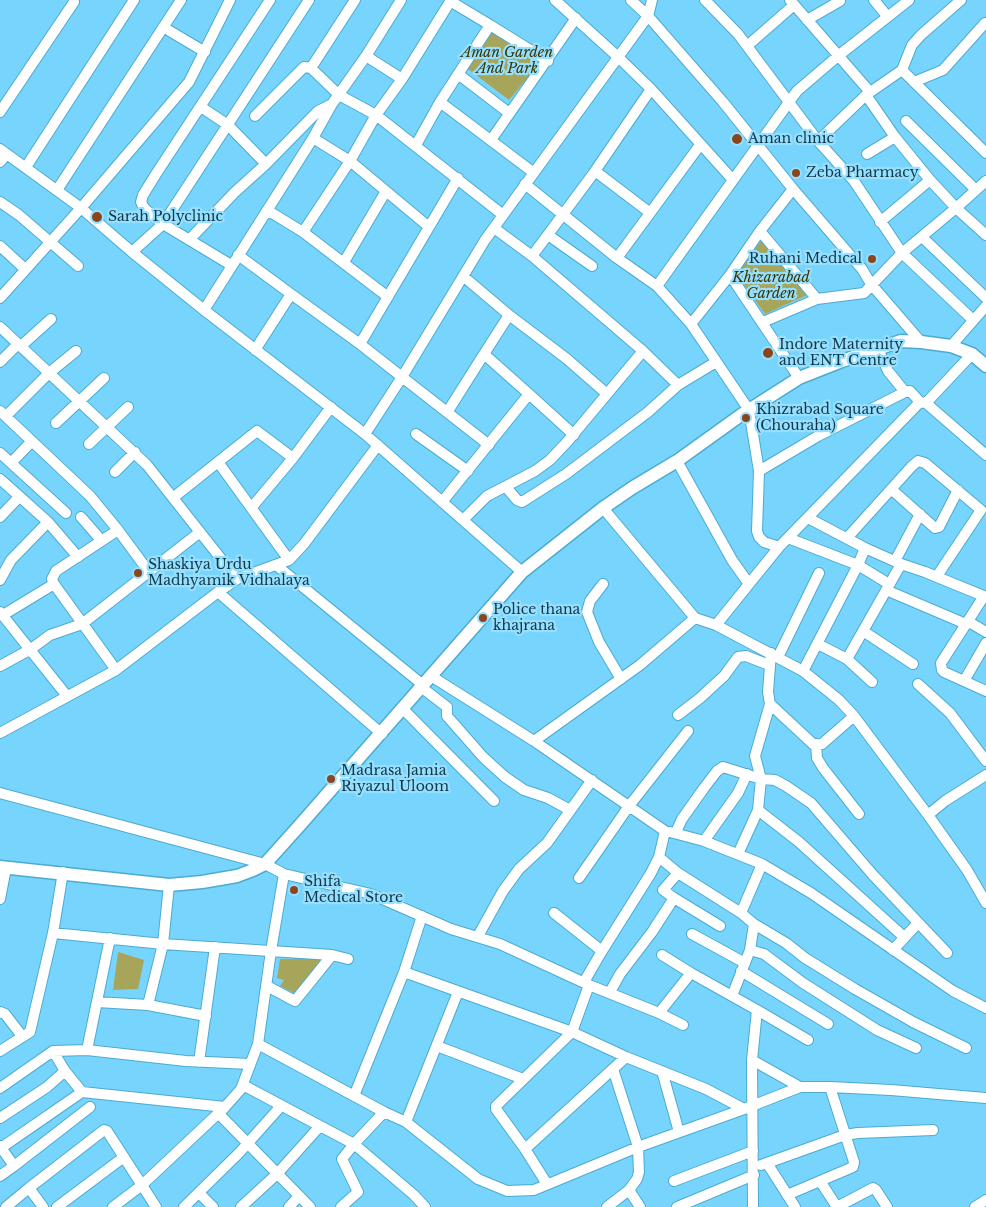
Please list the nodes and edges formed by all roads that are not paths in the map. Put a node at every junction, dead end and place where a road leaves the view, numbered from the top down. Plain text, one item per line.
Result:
1 (134, 0) edge
2 (181, 0) edge
3 (230, 0) edge
4 (270, 0) edge
5 (309, 0) edge
6 (355, 0) edge
7 (401, 0) edge
8 (451, 0) edge
9 (555, 0) edge
10 (631, 0) edge
11 (652, 0) edge
12 (705, 0) edge
13 (840, 0) edge
14 (874, 0) edge
15 (909, 0) edge
16 (961, 0) edge
17 (74, 2) dead end
18 (792, 2) edge
19 (648, 16) junction
20 (887, 16) junction
21 (576, 18) junction
22 (807, 20) junction
23 (985, 23) edge
24 (490, 25) junction
25 (163, 27) junction
26 (747, 46) junction
27 (205, 52) junction
28 (366, 56) junction
29 (617, 56) junction
30 (838, 56) junction
31 (548, 61) junction
32 (311, 68) junction
33 (902, 70) junction
34 (458, 74) junction
35 (402, 79) junction
36 (914, 82) junction
37 (651, 90) junction
38 (868, 94) junction
39 (340, 95) junction
40 (788, 101) junction
41 (440, 102) junction
42 (201, 107) junction
43 (0, 112) edge
44 (322, 114) junction
45 (509, 114) junction
46 (376, 115) junction
47 (255, 116) dead end
48 (906, 121) dead end
49 (228, 125) junction
50 (895, 137) junction
51 (314, 138) junction
52 (491, 140) junction
53 (818, 141) junction
54 (700, 144) junction
55 (758, 144) junction
56 (416, 145) junction
57 (3, 151) edge
58 (986, 153) edge
59 (867, 154) dead end
60 (350, 160) junction
61 (0, 162) edge
62 (266, 164) junction
63 (26, 167) junction
64 (595, 171) junction
65 (534, 173) junction
66 (458, 178) junction
67 (733, 180) junction
68 (930, 180) junction
69 (986, 181) edge
70 (525, 184) junction
71 (793, 189) junction
72 (57, 190) junction
73 (976, 190) junction
74 (386, 191) junction
75 (0, 202) edge
76 (81, 208) junction
77 (956, 208) junction
78 (267, 210) junction
79 (649, 212) junction
80 (562, 213) junction
81 (503, 214) junction
82 (880, 222) junction
83 (163, 224) junction
84 (429, 227) junction
85 (494, 228) junction
86 (760, 231) junction
87 (303, 232) junction
88 (548, 234) junction
89 (986, 235) edge
90 (922, 237) junction
91 (190, 240) junction
92 (51, 242) junction
93 (0, 246) edge
94 (132, 252) junction
95 (902, 253) junction
96 (238, 255) junction
97 (532, 256) junction
98 (617, 258) junction
99 (344, 262) junction
100 (231, 265) junction
101 (78, 266) dead end
102 (592, 266) dead end
103 (25, 269) junction
104 (730, 275) junction
105 (463, 276) junction
106 (0, 280) edge
107 (871, 284) junction
108 (657, 286) junction
109 (9, 287) junction
110 (291, 294) junction
111 (388, 297) junction
112 (0, 298) edge
113 (986, 298) edge
114 (817, 299) junction
115 (986, 306) edge
116 (204, 310) junction
117 (509, 315) junction
118 (51, 319) dead end
119 (973, 320) junction
120 (763, 322) junction
121 (691, 324) junction
122 (0, 328) edge
123 (921, 342) junction
124 (360, 344) junction
125 (19, 345) junction
126 (951, 346) junction
127 (878, 349) junction
128 (256, 350) junction
129 (76, 351) dead end
130 (643, 351) junction
131 (484, 354) junction
132 (972, 354) junction
133 (0, 362) edge
134 (716, 362) junction
135 (986, 366) edge
136 (49, 373) junction
137 (402, 377) junction
138 (104, 378) dead end
139 (799, 378) junction
140 (678, 385) junction
141 (906, 392) junction
142 (530, 394) junction
143 (607, 394) junction
144 (80, 401) junction
145 (923, 402) junction
146 (128, 407) dead end
147 (331, 407) junction
148 (749, 410) junction
149 (448, 412) junction
150 (3, 414) edge
151 (56, 423) dead end
152 (108, 427) junction
153 (365, 434) junction
154 (416, 434) dead end
155 (574, 434) junction
156 (32, 441) junction
157 (89, 444) dead end
158 (378, 445) junction
159 (490, 445) junction
160 (134, 452) junction
161 (0, 453) edge
162 (986, 455) edge
163 (293, 458) junction
164 (677, 461) junction
165 (218, 462) junction
166 (12, 463) junction
167 (759, 471) junction
168 (115, 472) dead end
169 (468, 472) junction
170 (0, 479) edge
171 (506, 488) junction
172 (891, 489) junction
173 (958, 490) junction
174 (19, 496) junction
175 (174, 497) junction
176 (442, 502) junction
177 (252, 507) junction
178 (603, 508) junction
179 (66, 513) dead end
180 (920, 514) junction
181 (81, 516) dead end
182 (0, 517) edge
183 (808, 518) junction
184 (463, 520) junction
185 (48, 522) junction
186 (118, 530) junction
187 (200, 532) junction
188 (788, 538) junction
189 (847, 538) junction
190 (102, 540) junction
191 (779, 547) junction
192 (865, 548) junction
193 (78, 557) junction
194 (289, 560) junction
195 (898, 562) junction
196 (276, 565) junction
197 (858, 565) junction
198 (149, 572) junction
199 (522, 572) junction
200 (819, 573) dead end
201 (1, 574) edge
202 (937, 576) junction
203 (237, 579) junction
204 (54, 584) junction
205 (603, 584) dead end
206 (749, 584) junction
207 (888, 587) junction
208 (218, 592) junction
209 (985, 597) edge
210 (2, 613) edge
211 (696, 618) junction
212 (967, 623) junction
213 (82, 624) junction
214 (716, 625) junction
215 (863, 631) junction
216 (986, 632) edge
217 (986, 643) edge
218 (818, 644) junction
219 (31, 649) junction
220 (774, 655) junction
221 (847, 660) junction
222 (913, 664) dead end
223 (769, 665) junction
224 (0, 666) edge
225 (116, 670) junction
226 (803, 671) junction
227 (621, 679) junction
228 (964, 681) junction
229 (872, 682) dead end
230 (425, 683) junction
231 (918, 684) dead end
232 (986, 691) edge
233 (67, 696) junction
234 (770, 704) junction
235 (403, 709) junction
236 (678, 714) dead end
237 (854, 716) junction
238 (688, 731) dead end
239 (0, 734) edge
240 (382, 734) junction
241 (534, 741) junction
242 (816, 744) junction
243 (986, 761) edge
244 (747, 774) junction
245 (986, 775) edge
246 (761, 779) junction
247 (592, 780) junction
248 (0, 793) edge
249 (494, 801) dead end
250 (630, 806) junction
251 (570, 810) junction
252 (758, 810) junction
253 (859, 814) dead end
254 (928, 815) junction
255 (665, 831) junction
256 (676, 832) junction
257 (704, 841) junction
258 (738, 854) junction
259 (659, 857) junction
260 (265, 864) junction
261 (762, 864) junction
262 (3, 867) edge
263 (63, 872) junction
264 (678, 873) junction
265 (284, 874) junction
266 (579, 878) dead end
267 (646, 881) junction
268 (168, 885) junction
269 (663, 890) junction
270 (674, 898) junction
271 (0, 899) edge
272 (986, 903) edge
273 (554, 913) dead end
274 (741, 913) junction
275 (422, 916) junction
276 (918, 923) junction
277 (754, 924) junction
278 (720, 926) dead end
279 (53, 933) junction
280 (692, 934) dead end
281 (478, 936) junction
282 (110, 938) junction
283 (904, 938) junction
284 (163, 944) junction
285 (215, 947) junction
286 (750, 950) junction
287 (893, 950) junction
288 (271, 951) junction
289 (602, 951) junction
290 (947, 953) dead end
291 (332, 955) junction
292 (662, 955) dead end
293 (348, 959) dead end
294 (743, 967) junction
295 (404, 972) junction
296 (691, 973) junction
297 (587, 984) junction
298 (267, 986) junction
299 (458, 992) junction
300 (610, 992) junction
301 (732, 996) junction
302 (97, 1002) junction
303 (148, 1005) junction
304 (986, 1008) edge
305 (757, 1010) junction
306 (0, 1012) edge
307 (659, 1013) junction
308 (206, 1016) junction
309 (828, 1024) dead end
310 (683, 1025) dead end
311 (572, 1032) junction
312 (22, 1036) junction
313 (808, 1040) dead end
314 (258, 1044) junction
315 (437, 1046) junction
316 (916, 1048) dead end
317 (966, 1048) dead end
318 (87, 1050) junction
319 (0, 1051) edge
320 (53, 1052) junction
321 (626, 1057) junction
322 (752, 1060) junction
323 (199, 1062) junction
324 (250, 1064) junction
325 (613, 1070) junction
326 (662, 1071) junction
327 (65, 1072) junction
328 (523, 1079) junction
329 (243, 1085) junction
330 (800, 1087) junction
331 (830, 1087) junction
332 (0, 1088) edge
333 (82, 1092) junction
334 (354, 1096) junction
335 (986, 1098) edge
336 (90, 1106) dead end
337 (281, 1106) junction
338 (747, 1108) junction
339 (222, 1110) junction
340 (384, 1112) junction
341 (0, 1118) edge
342 (406, 1122) junction
343 (320, 1126) junction
344 (933, 1130) dead end
345 (679, 1132) junction
346 (845, 1135) junction
347 (248, 1144) junction
348 (354, 1144) junction
349 (0, 1147) edge
350 (638, 1147) junction
351 (525, 1149) junction
352 (753, 1150) junction
353 (124, 1157) junction
354 (767, 1162) junction
355 (14, 1166) junction
356 (754, 1171) junction
357 (277, 1174) junction
358 (0, 1176) edge
359 (674, 1180) dead end
360 (820, 1181) junction
361 (547, 1184) junction
362 (142, 1185) junction
363 (29, 1188) junction
364 (629, 1190) junction
365 (199, 1193) junction
366 (787, 1194) junction
367 (299, 1196) junction
368 (986, 1200) edge
369 (753, 1205) edge
370 (6, 1207) edge
371 (43, 1207) edge
372 (57, 1207) edge
373 (113, 1207) edge
374 (156, 1207) edge
375 (184, 1207) edge
376 (213, 1207) edge
377 (241, 1207) edge
378 (288, 1207) edge
379 (310, 1207) edge
380 (341, 1207) edge
381 (425, 1207) edge
382 (607, 1207) edge
383 (640, 1207) edge
384 (677, 1207) edge
385 (743, 1207) edge
386 (795, 1207) edge
387 (837, 1207) edge
388 (887, 1207) edge
389 (975, 1207) edge

1 - 63 street
2 - 25 street
3 - 27 street
4 - 42 street
5 - 49 street
6 - 32 street
7 - 28 street
8 - 24 street
8 - 35 street
9 - 21 street
10 - 19 street
11 - 19 street
12 - 26 street
13 - 22 street
14 - 20 street
15 - 20 street
16 - 33 street
17 - 43 street
18 - 22 street
18 - 26 street
19 - 29 street
19 - 55 street
20 - 30 street
21 - 29 street
21 - 31 street
22 - 30 street
23 - 36 street
24 - 31 street
24 - 34 street
25 - 27 street
25 - 72 street
26 - 40 street
27 - 76 street
28 - 35 street
28 - 39 street
29 - 37 street
29 - 65 street
30 - 38 street
30 - 40 street
31 - 45 street
32 - 39 street
32 - 47 street
33 - 36 street
33 - 38 street
34 - 41 street
34 - 45 street
35 - 46 street
36 - 58 street
37 - 54 street
37 - 64 street
38 - 50 street
38 - 53 street
39 - 44 street
39 - 46 street
40 - 53 street
40 - 55 street
41 - 52 street
41 - 56 street
42 - 49 street
42 - 83 street
44 - 51 street
44 - 62 street
45 - 52 street
46 - 56 street
46 - 60 street
48 - 73 street
49 - 62 street
49 - 83 street
50 - 59 street
50 - 68 street
51 - 60 street
51 - 78 street
52 - 65 street
53 - 82 street
54 - 67 street
54 - 79 street
55 - 67 street
55 - 71 street
56 - 66 street
57 - 61 street
57 - 63 street
60 - 74 street
60 - 87 street
62 - 91 street
63 - 72 street
64 - 79 street
64 - 80 street
65 - 70 street
66 - 81 street
66 - 84 street
67 - 108 street
68 - 77 street
68 - 82 street
69 - 73 street
70 - 80 street
70 - 81 street
71 - 86 street
71 - 107 street
72 - 76 street
73 - 77 street
74 - 84 street
74 - 99 street
75 - 92 street
76 - 92 street
76 - 94 street
77 - 89 street
77 - 90 street
78 - 87 street
78 - 96 street
79 - 98 street
80 - 88 street
80 - 98 street
81 - 85 street
82 - 95 street
83 - 91 street
83 - 94 street
84 - 111 street
85 - 97 street
85 - 105 street
86 - 104 street
86 - 114 street
87 - 99 street
88 - 97 street
88 - 102 street
90 - 95 street
90 - 113 street
91 - 100 street
92 - 101 street
92 - 103 street
93 - 103 street
94 - 116 street
95 - 107 street
95 - 119 street
96 - 100 street
96 - 110 street
97 - 130 street
98 - 108 street
99 - 111 street
100 - 116 street
103 - 109 street
104 - 120 street
104 - 121 street
105 - 117 street
105 - 137 street
106 - 109 street
107 - 114 street
107 - 123 street
108 - 121 street
109 - 112 street
110 - 124 street
110 - 128 street
111 - 124 street
114 - 120 street
115 - 119 street
116 - 128 street
117 - 131 street
117 - 143 street
118 - 125 street
119 - 126 street
120 - 139 street
121 - 134 street
122 - 125 street
123 - 126 main road
123 - 127 main road
124 - 137 street
125 - 133 street
125 - 136 street
126 - 132 main road
127 - 139 main road
127 - 141 street
128 - 147 street
129 - 136 street
130 - 140 street
130 - 143 street
131 - 142 street
131 - 149 street
132 - 135 main road
132 - 145 street
134 - 140 street
134 - 148 street
136 - 144 street
136 - 150 street
137 - 149 street
137 - 153 street
138 - 144 street
139 - 148 main road
140 - 171 street
141 - 145 street
141 - 167 street
142 - 155 street
142 - 159 street
143 - 155 street
144 - 151 street
144 - 152 street
145 - 162 street
145 - 183 street
146 - 152 street
147 - 153 street
147 - 163 street
148 - 164 main road
148 - 167 street
149 - 159 street
150 - 156 street
152 - 157 street
152 - 160 street
153 - 158 street
154 - 169 street
155 - 171 street
156 - 166 street
156 - 186 street
158 - 176 street
158 - 194 street
159 - 169 street
160 - 168 street
160 - 175 street
161 - 166 street
163 - 165 street
163 - 177 street
164 - 178 main road
164 - 206 street
165 - 175 street
165 - 177 street
166 - 179 street
167 - 191 street
169 - 176 street
170 - 174 street
171 - 184 street
172 - 173 street
172 - 180 street
172 - 189 street
173 - 180 street
173 - 202 street
174 - 182 street
174 - 185 street
175 - 187 street
176 - 184 street
177 - 194 street
178 - 199 main road
178 - 211 street
180 - 195 street
181 - 190 street
183 - 188 street
183 - 189 street
184 - 199 street
185 - 193 street
185 - 201 street
186 - 190 street
186 - 198 street
187 - 198 street
187 - 203 street
188 - 191 street
188 - 197 street
189 - 192 street
190 - 193 street
191 - 206 street
192 - 195 street
192 - 197 street
193 - 204 street
194 - 196 street
195 - 202 street
195 - 207 street
196 - 203 street
196 - 230 street
197 - 207 street
197 - 218 street
198 - 213 street
199 - 230 main road
200 - 220 street
202 - 209 street
203 - 208 street
204 - 210 street
204 - 213 street
205 - 227 street
206 - 214 street
207 - 212 street
207 - 215 street
208 - 225 street
208 - 240 street
209 - 212 street
210 - 219 street
211 - 214 street
211 - 227 street
212 - 216 street
212 - 228 street
213 - 219 street
213 - 225 street
214 - 220 street
215 - 221 street
215 - 222 street
217 - 228 street
218 - 221 street
218 - 226 street
219 - 224 street
219 - 233 street
220 - 223 street
220 - 226 street
221 - 229 street
223 - 234 street
223 - 236 street
225 - 233 street
226 - 237 street
227 - 241 street
228 - 232 street
230 - 235 main road
230 - 241 street
230 - 251 street
231 - 243 street
233 - 239 street
234 - 242 street
234 - 246 street
235 - 240 main road
235 - 249 street
237 - 242 street
237 - 254 street
238 - 250 street
240 - 260 main road
241 - 247 street
242 - 253 street
244 - 246 street
244 - 256 street
244 - 257 street
245 - 254 street
246 - 252 street
246 - 276 street
247 - 250 street
247 - 251 street
248 - 260 street
250 - 255 street
250 - 266 street
251 - 281 street
252 - 258 street
252 - 283 street
254 - 272 street
255 - 256 street
255 - 259 street
256 - 257 street
257 - 258 street
258 - 261 street
259 - 264 street
259 - 267 street
260 - 265 street
260 - 268 main road
261 - 274 street
261 - 287 street
262 - 263 main road
262 - 271 street
263 - 268 main road
263 - 279 street
264 - 269 street
264 - 274 street
265 - 275 street
265 - 288 street
267 - 269 street
267 - 289 street
268 - 284 street
269 - 270 street
270 - 278 street
270 - 300 street
273 - 289 street
274 - 277 street
275 - 281 street
275 - 295 street
276 - 283 street
276 - 290 street
277 - 286 street
277 - 317 street
279 - 282 street
279 - 312 street
280 - 294 street
281 - 297 street
282 - 284 street
282 - 302 street
283 - 287 street
284 - 285 street
284 - 303 street
285 - 288 street
285 - 308 street
286 - 294 street
286 - 316 street
287 - 304 street
288 - 291 street
288 - 298 street
289 - 297 street
291 - 293 street
291 - 298 street
292 - 296 street
294 - 301 street
294 - 309 street
295 - 299 street
295 - 334 street
296 - 301 street
296 - 307 street
297 - 300 street
297 - 311 street
298 - 314 street
299 - 311 street
299 - 315 street
300 - 307 street
301 - 305 street
302 - 303 street
302 - 318 street
303 - 308 street
305 - 313 street
305 - 322 street
306 - 312 street
307 - 310 street
308 - 323 street
311 - 321 street
311 - 328 street
312 - 319 street
314 - 324 street
314 - 334 street
315 - 328 street
315 - 342 street
318 - 320 street
318 - 323 street
320 - 327 street
320 - 332 street
321 - 325 street
321 - 326 street
322 - 330 street
322 - 338 street
323 - 324 street
324 - 329 street
325 - 350 street
325 - 351 street
326 - 338 street
326 - 345 street
327 - 333 street
327 - 341 street
328 - 351 street
329 - 337 street
329 - 339 street
330 - 331 street
330 - 338 street
331 - 335 street
331 - 346 street
333 - 339 street
333 - 349 street
334 - 340 street
336 - 355 street
337 - 343 street
337 - 347 street
338 - 345 street
338 - 352 street
339 - 347 street
339 - 362 street
340 - 342 street
340 - 348 street
342 - 361 street
343 - 348 street
343 - 357 street
344 - 346 street
345 - 350 street
346 - 354 street
346 - 360 street
347 - 357 street
347 - 365 street
348 - 380 street
348 - 381 street
349 - 355 street
350 - 361 street
350 - 364 street
351 - 361 street
352 - 356 street
352 - 359 street
353 - 362 street
353 - 363 street
353 - 372 street
354 - 356 street
354 - 366 street
355 - 358 street
356 - 369 street
356 - 384 street
357 - 367 street
357 - 377 street
360 - 366 street
360 - 387 street
362 - 373 street
362 - 374 street
363 - 370 street
363 - 371 street
364 - 382 street
364 - 383 street
365 - 375 street
365 - 376 street
366 - 386 street
367 - 378 street
367 - 379 street
368 - 389 street
369 - 385 street
387 - 388 street

